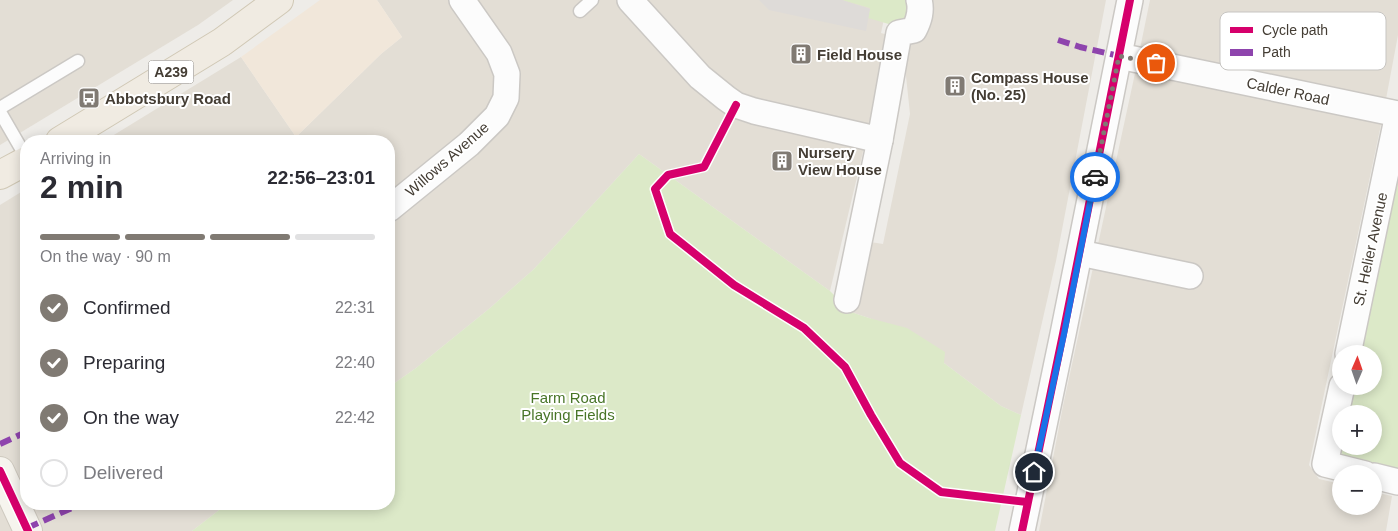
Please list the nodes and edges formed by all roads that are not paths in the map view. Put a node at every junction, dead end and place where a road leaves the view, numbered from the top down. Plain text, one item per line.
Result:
1 (279, 0) edge
2 (462, 0) edge
3 (592, 0) edge
4 (630, 0) edge
5 (919, 0) edge
6 (1130, 0) edge
7 (580, 11) dead end
8 (1119, 56) junction
9 (78, 61) dead end
10 (0, 110) edge
11 (1398, 114) edge
12 (70, 135) edge
13 (880, 140) junction
14 (20, 148) edge
15 (20, 163) edge
16 (0, 175) edge
17 (395, 204) edge
18 (1080, 253) junction
19 (1190, 276) dead end
20 (848, 300) dead end
21 (1350, 345) edge
22 (1340, 395) edge
23 (1332, 466) edge
24 (0, 471) edge
25 (1382, 478) edge
26 (1398, 482) edge
27 (28, 531) edge
28 (1022, 531) edge

1 - 12 main road, A239
2 - 17 street, Willows Avenue
3 - 7 lane
4 - 13 street
5 - 13 street
6 - 8 street
8 - 11 street, Calder Road
8 - 18 street
9 - 10 lane
10 - 14 lane
11 - 21 street, St. Helier Avenue
13 - 20 street
15 - 16 main road
18 - 19 street
18 - 28 street
22 - 23 street
24 - 27 street
25 - 26 street

